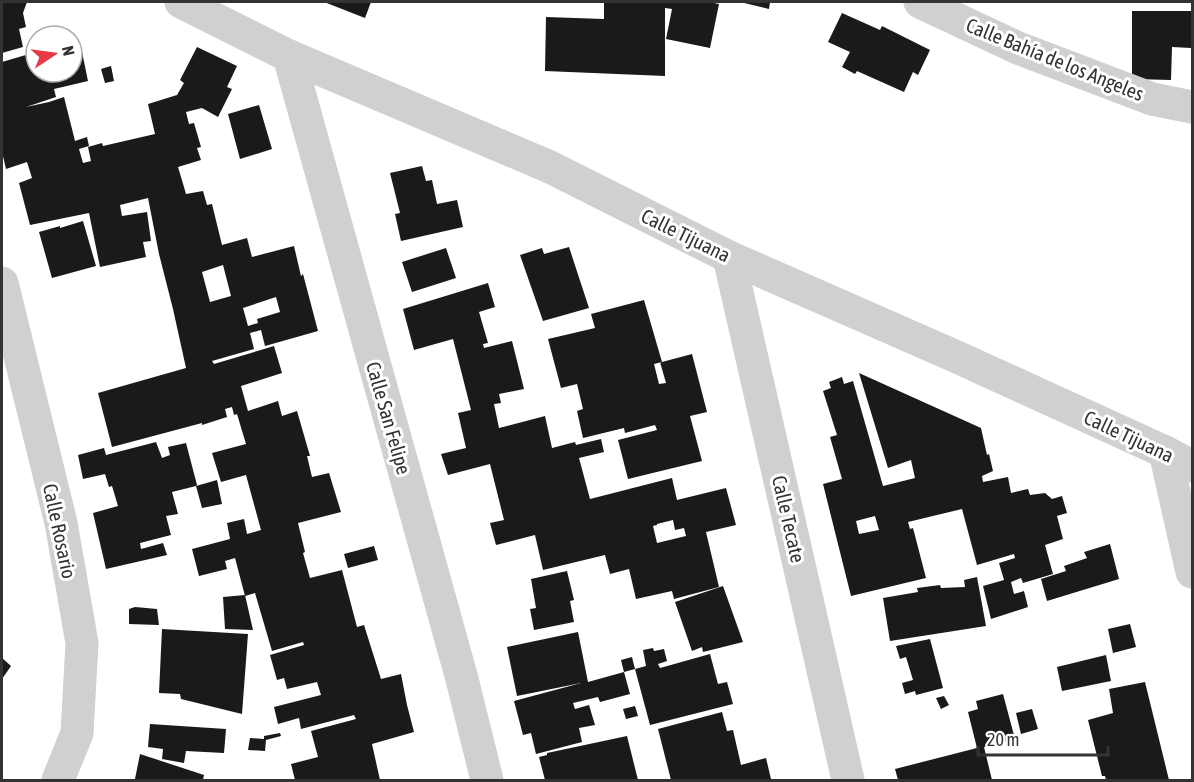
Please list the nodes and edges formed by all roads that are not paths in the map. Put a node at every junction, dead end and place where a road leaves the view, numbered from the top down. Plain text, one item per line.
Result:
1 (181, 2) edge
2 (920, 2) edge
3 (289, 56) junction
4 (1192, 107) edge
5 (729, 257) junction
6 (2, 283) edge
7 (1179, 459) edge
8 (1192, 572) edge
9 (58, 780) edge
10 (487, 780) edge
11 (848, 780) edge

1 - 3 street, Calle Tijuana
2 - 4 street, Calle Bahía de los Angeles
3 - 5 street, Calle Tijuana
3 - 10 street, Calle San Felipe
5 - 7 street, Calle Tijuana
5 - 11 street, Calle Tecate
6 - 9 street, Calle Rosario
7 - 8 street

